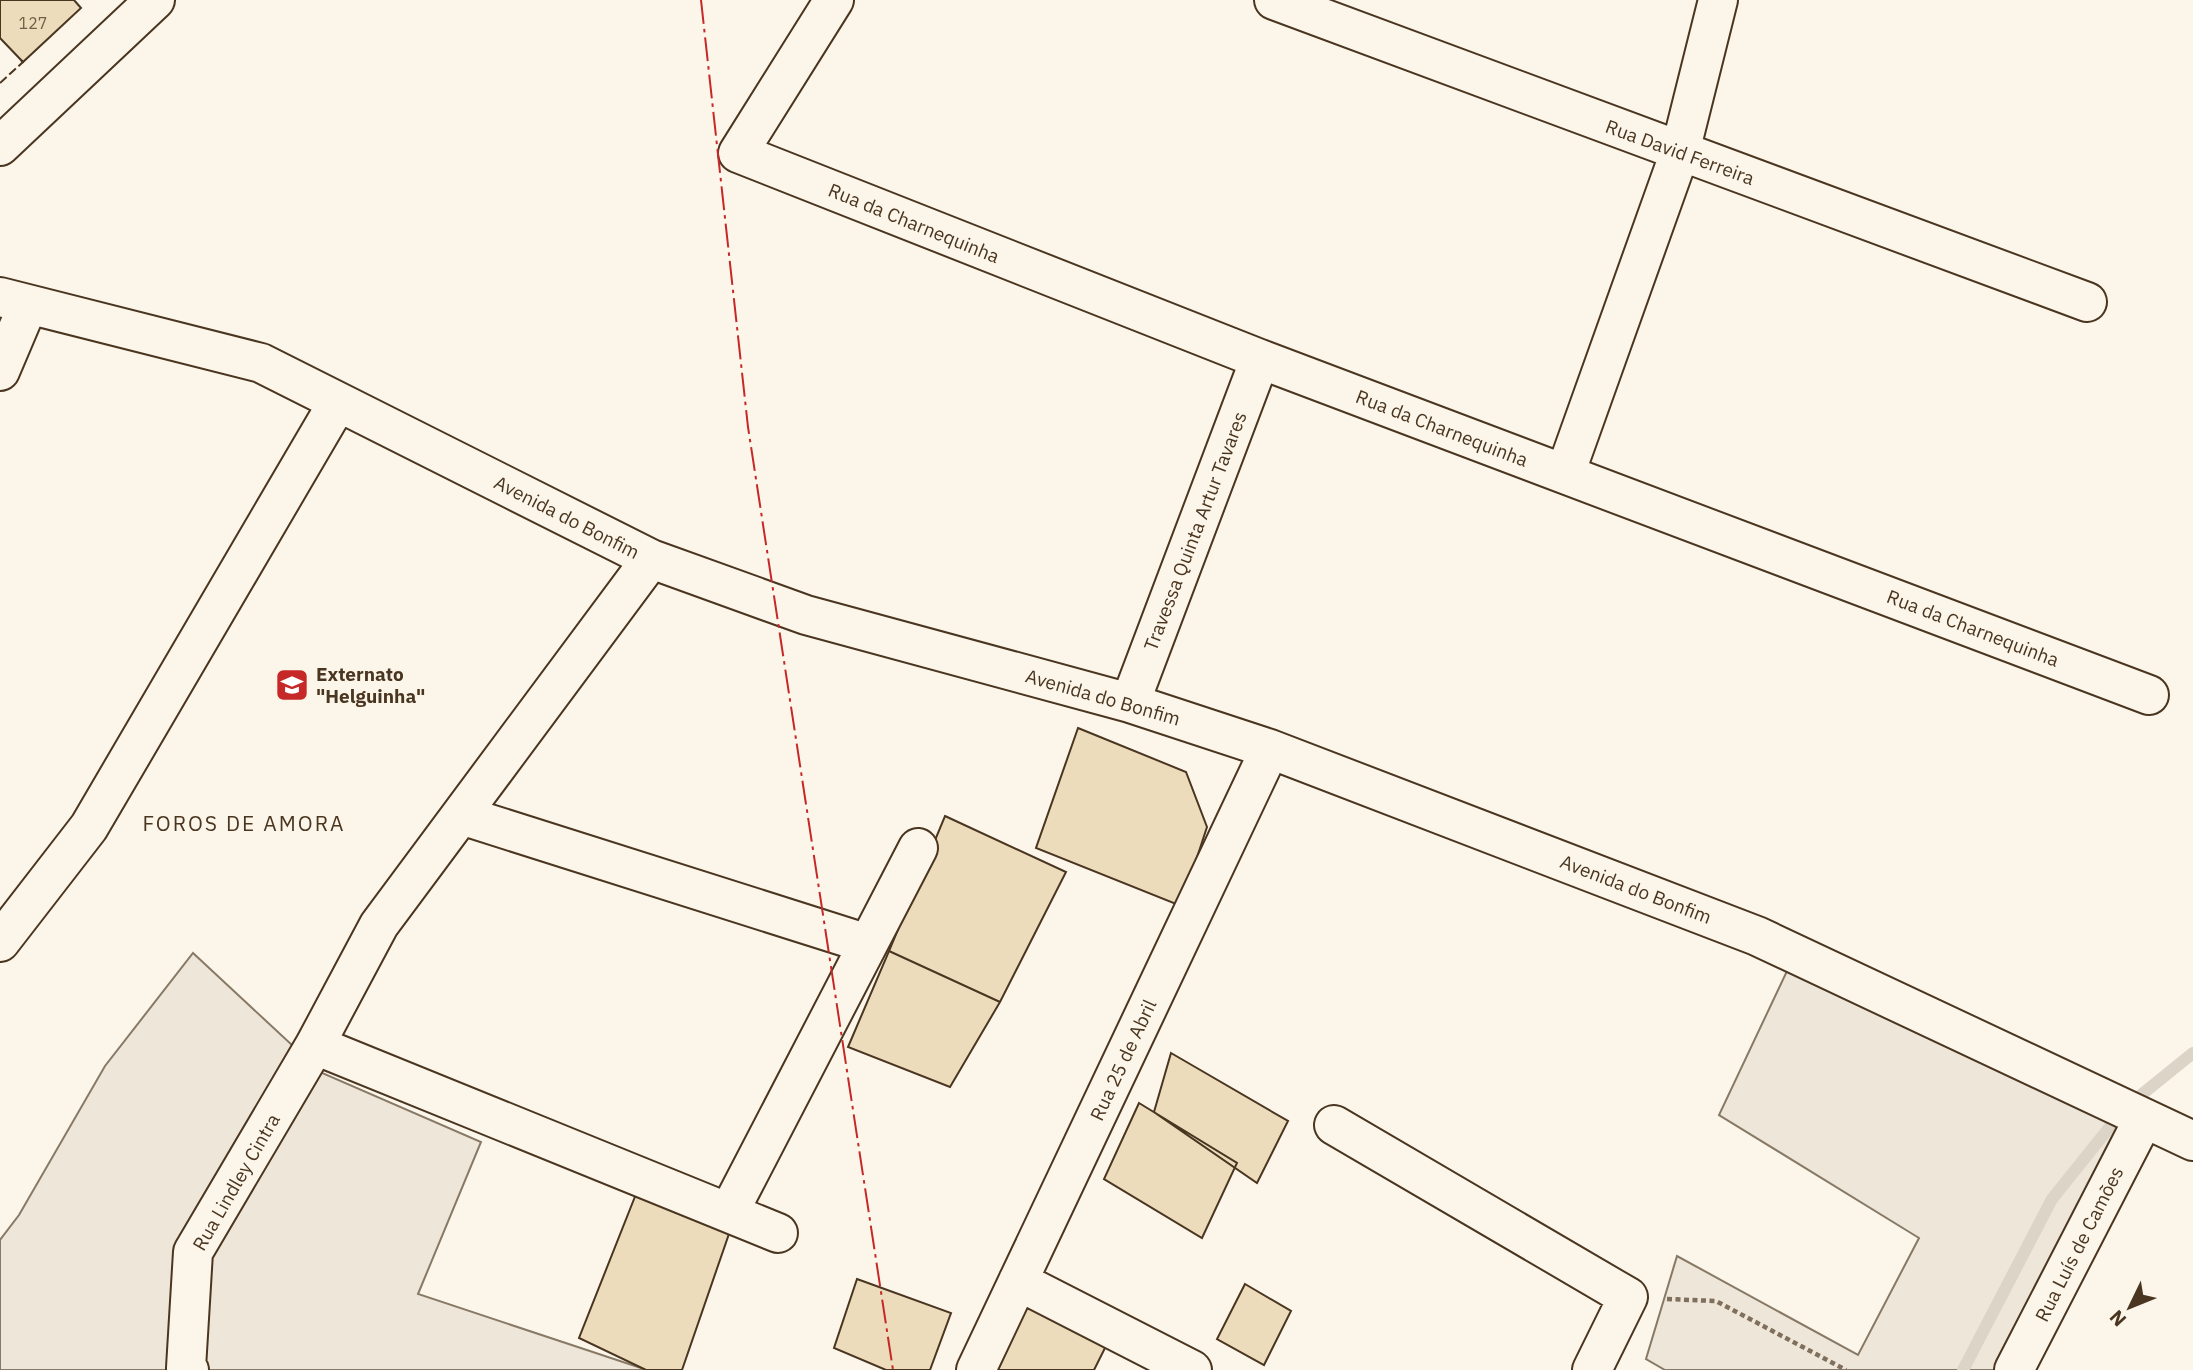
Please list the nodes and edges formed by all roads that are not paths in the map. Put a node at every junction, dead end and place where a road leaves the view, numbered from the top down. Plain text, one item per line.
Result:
1 (155, 0) edge
2 (834, 0) edge
3 (1274, 0) edge
4 (1718, 0) edge
5 (0, 146) edge
6 (1680, 152) junction
7 (14, 301) edge
8 (2087, 302) dead end
9 (1260, 359) junction
10 (0, 370) edge
11 (338, 402) junction
12 (1565, 474) junction
13 (651, 559) junction
14 (2149, 695) dead end
15 (1130, 703) junction
16 (1270, 749) junction
17 (461, 815) junction
18 (918, 848) dead end
19 (0, 942) edge
20 (868, 944) junction
21 (315, 1045) junction
22 (2144, 1118) junction
23 (1334, 1125) dead end
24 (2193, 1141) edge
25 (729, 1212) junction
26 (778, 1233) dead end
27 (1018, 1281) junction
28 (189, 1370) edge
29 (976, 1370) edge
30 (1192, 1370) edge
31 (1592, 1370) edge
32 (2014, 1370) edge

1 - 5 street
2 - 9 street, Rua da Charnequinha
3 - 6 street, Rua David Ferreira
4 - 6 street
6 - 8 street, Rua David Ferreira
6 - 12 street
7 - 10 street
7 - 11 street, Avenida do Bonfim
9 - 12 street, Rua da Charnequinha
9 - 15 street, Travessa Quinta Artur Tavares
11 - 13 street, Avenida do Bonfim
11 - 19 street
12 - 14 street, Rua da Charnequinha
13 - 15 street, Avenida do Bonfim
13 - 17 street, Rua Lindley Cintra
15 - 16 street, Avenida do Bonfim
16 - 22 street, Avenida do Bonfim
16 - 27 street, Rua 25 de Abril
17 - 20 street
17 - 21 street, Rua Lindley Cintra
18 - 20 street
20 - 25 street
21 - 25 street
21 - 28 street, Rua Lindley Cintra
22 - 24 street, Avenida do Bonfim
22 - 32 street, Rua Luís de Camões
23 - 31 street
25 - 26 street
27 - 29 street, Rua 25 de Abril
27 - 30 street

